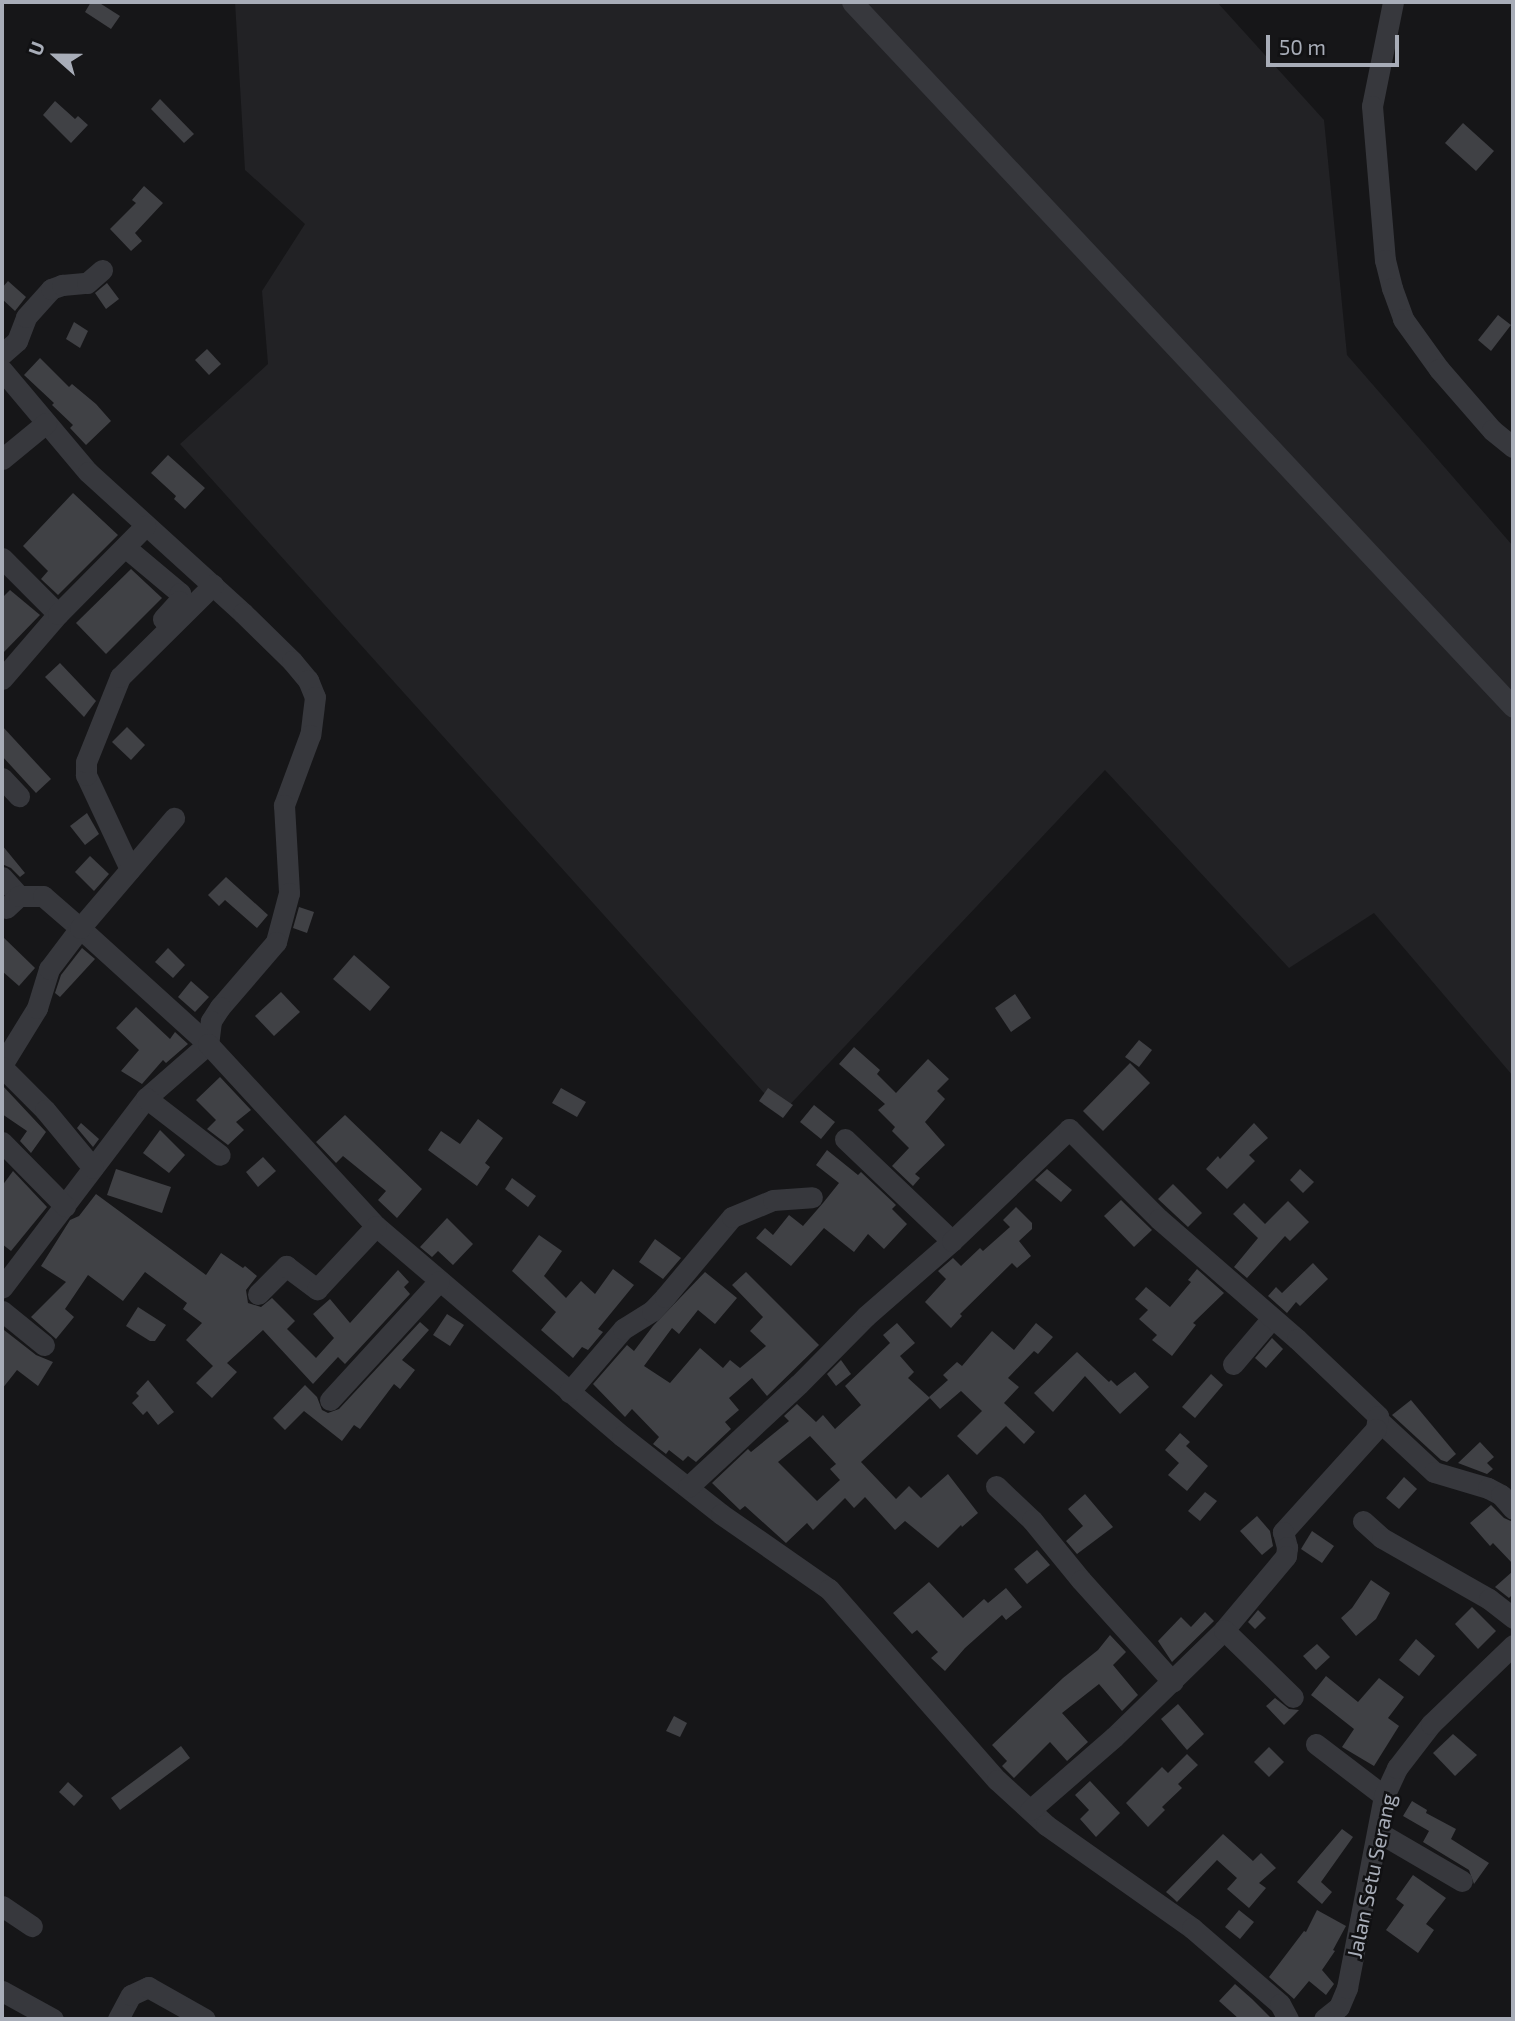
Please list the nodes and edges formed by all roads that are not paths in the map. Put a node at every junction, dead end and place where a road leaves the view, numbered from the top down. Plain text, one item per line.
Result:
1 (852, 2) edge
2 (1393, 2) edge
3 (102, 270) dead end
4 (2, 354) edge
5 (2, 370) edge
6 (46, 423) junction
7 (1513, 447) edge
8 (2, 459) edge
9 (145, 526) junction
10 (125, 547) junction
11 (7, 572) edge
12 (213, 585) junction
13 (58, 614) junction
14 (158, 638) junction
15 (2, 678) edge
16 (1513, 707) edge
17 (2, 778) edge
18 (19, 796) dead end
19 (174, 818) dead end
20 (130, 869) junction
21 (2, 877) edge
22 (80, 928) junction
23 (208, 1044) junction
24 (2, 1066) edge
25 (146, 1098) junction
26 (845, 1139) dead end
27 (2, 1142) edge
28 (220, 1155) dead end
29 (93, 1168) junction
30 (812, 1197) dead end
31 (65, 1206) junction
32 (376, 1226) junction
33 (952, 1241) junction
34 (439, 1282) junction
35 (2, 1288) edge
36 (258, 1294) dead end
37 (2, 1311) edge
38 (1272, 1318) junction
39 (44, 1345) dead end
40 (1233, 1364) dead end
41 (569, 1392) junction
42 (330, 1400) dead end
43 (1378, 1420) junction
44 (996, 1486) dead end
45 (688, 1488) junction
46 (1513, 1509) edge
47 (1363, 1521) dead end
48 (1513, 1618) edge
49 (1224, 1630) junction
50 (1513, 1645) edge
51 (1173, 1682) junction
52 (1293, 1697) dead end
53 (1316, 1744) dead end
54 (1384, 1796) junction
55 (1030, 1810) junction
56 (1378, 1832) junction
57 (1462, 1881) dead end
58 (2, 1906) edge
59 (33, 1926) dead end
60 (2, 1990) edge
61 (1339, 2015) edge
62 (53, 2019) edge
63 (118, 2019) edge
64 (205, 2019) edge
65 (1288, 2019) edge

1 - 16 street
2 - 7 street
3 - 4 street
5 - 6 street
6 - 8 street
6 - 9 street
9 - 10 street
9 - 12 street
10 - 13 street
10 - 14 street
11 - 13 street
12 - 14 street
12 - 23 street
13 - 15 street
14 - 20 street
17 - 18 street
19 - 20 street
20 - 22 street
21 - 22 street
22 - 23 street
22 - 24 street
23 - 25 street
23 - 32 street
24 - 29 street
25 - 28 street
25 - 29 street
26 - 33 street
27 - 31 street
29 - 31 street
30 - 41 street
31 - 35 street
32 - 34 street
32 - 36 street
33 - 38 street
33 - 45 street
34 - 41 street
34 - 42 street
37 - 39 street
38 - 40 street
38 - 43 street
41 - 45 street
43 - 46 street
43 - 49 street
44 - 51 street
45 - 55 street
47 - 48 street
49 - 51 street
49 - 52 street
50 - 54 street, Jalan Setu Serang
51 - 55 street
53 - 54 street
54 - 56 street, Jalan Setu Serang
55 - 65 street
56 - 57 street
56 - 61 street, Jalan Setu Serang
58 - 59 street
60 - 62 street
63 - 64 street

